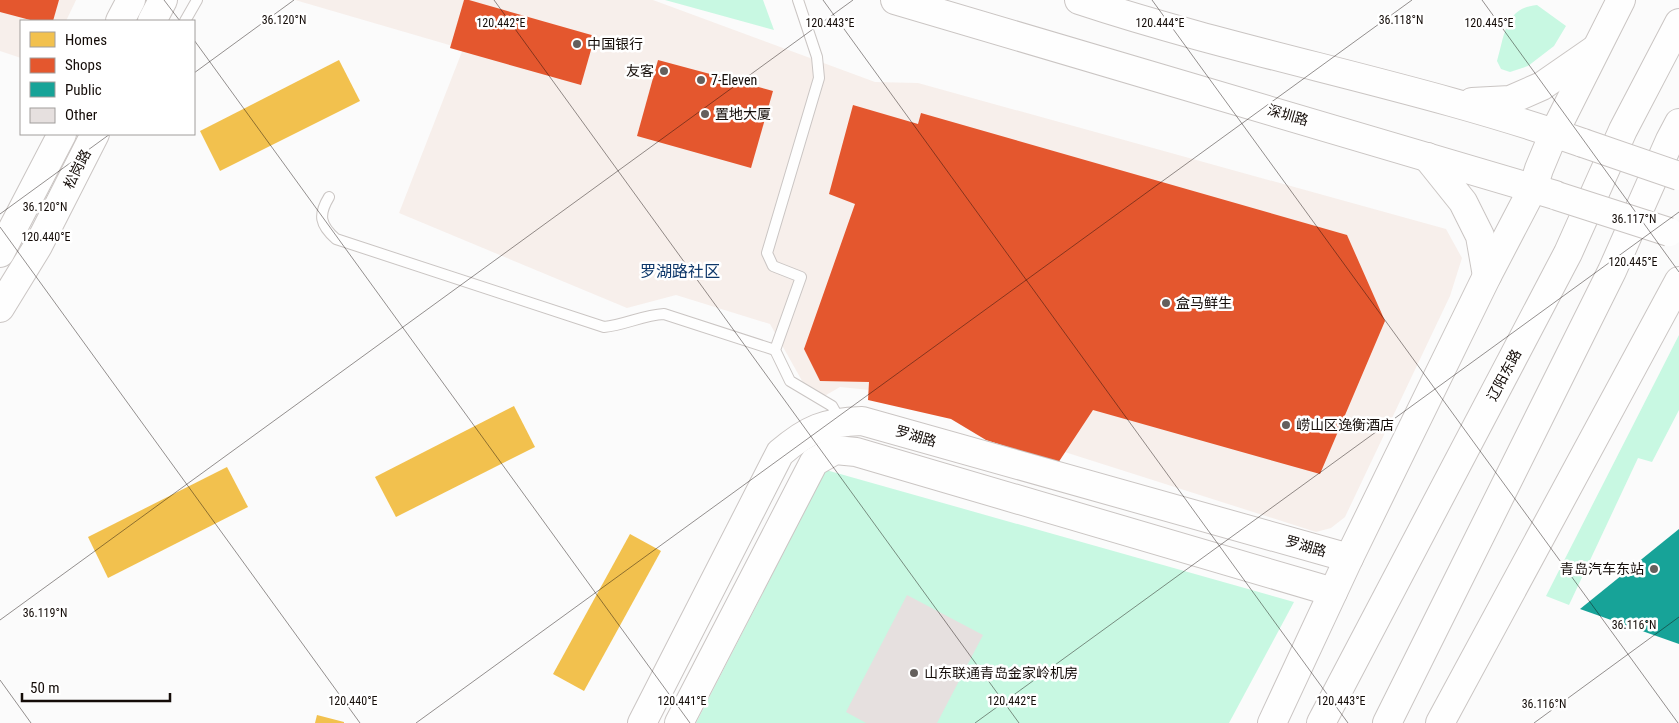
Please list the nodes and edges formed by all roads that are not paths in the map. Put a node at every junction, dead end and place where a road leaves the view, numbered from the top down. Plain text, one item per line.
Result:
1 (131, 0) edge
2 (163, 0) edge
3 (197, 0) edge
4 (798, 0) edge
5 (895, 0) edge
6 (1079, 0) edge
7 (1621, 0) edge
8 (121, 20) edge
9 (153, 20) edge
10 (186, 20) edge
11 (1679, 23) edge
12 (1594, 50) junction
13 (1451, 103) junction
14 (1679, 123) edge
15 (1554, 133) junction
16 (61, 135) edge
17 (94, 135) edge
18 (1428, 156) junction
19 (1679, 176) edge
20 (1545, 192) junction
21 (329, 197) dead end
22 (1674, 234) edge
23 (0, 253) edge
24 (1487, 276) junction
25 (1679, 281) edge
26 (0, 308) edge
27 (775, 350) junction
28 (841, 422) junction
29 (1349, 558) junction
30 (1333, 592) junction
31 (642, 723) edge
32 (679, 723) edge
33 (1272, 723) edge
34 (1321, 723) edge
35 (1387, 723) edge
36 (1440, 723) edge

1 - 8 main road
2 - 9 main road
3 - 10 lane
4 - 27 lane
5 - 18 main road, 深圳路
6 - 13 main road
7 - 12 main road
11 - 34 main road, 辽阳东路
12 - 13 main road
12 - 15 main road
13 - 15 main road
14 - 35 main road
15 - 19 main road, bridge
15 - 20 main road
16 - 23 main road
17 - 26 main road, 松岗路
18 - 20 main road, 深圳路
18 - 24 main road
20 - 22 main road, 深圳路, bridge
20 - 24 main road
21 - 27 lane
24 - 29 main road
25 - 36 main road
27 - 28 lane
28 - 29 main road, 罗湖路
28 - 31 main road, 罗湖路
29 - 30 main road
30 - 32 main road
30 - 33 main road

